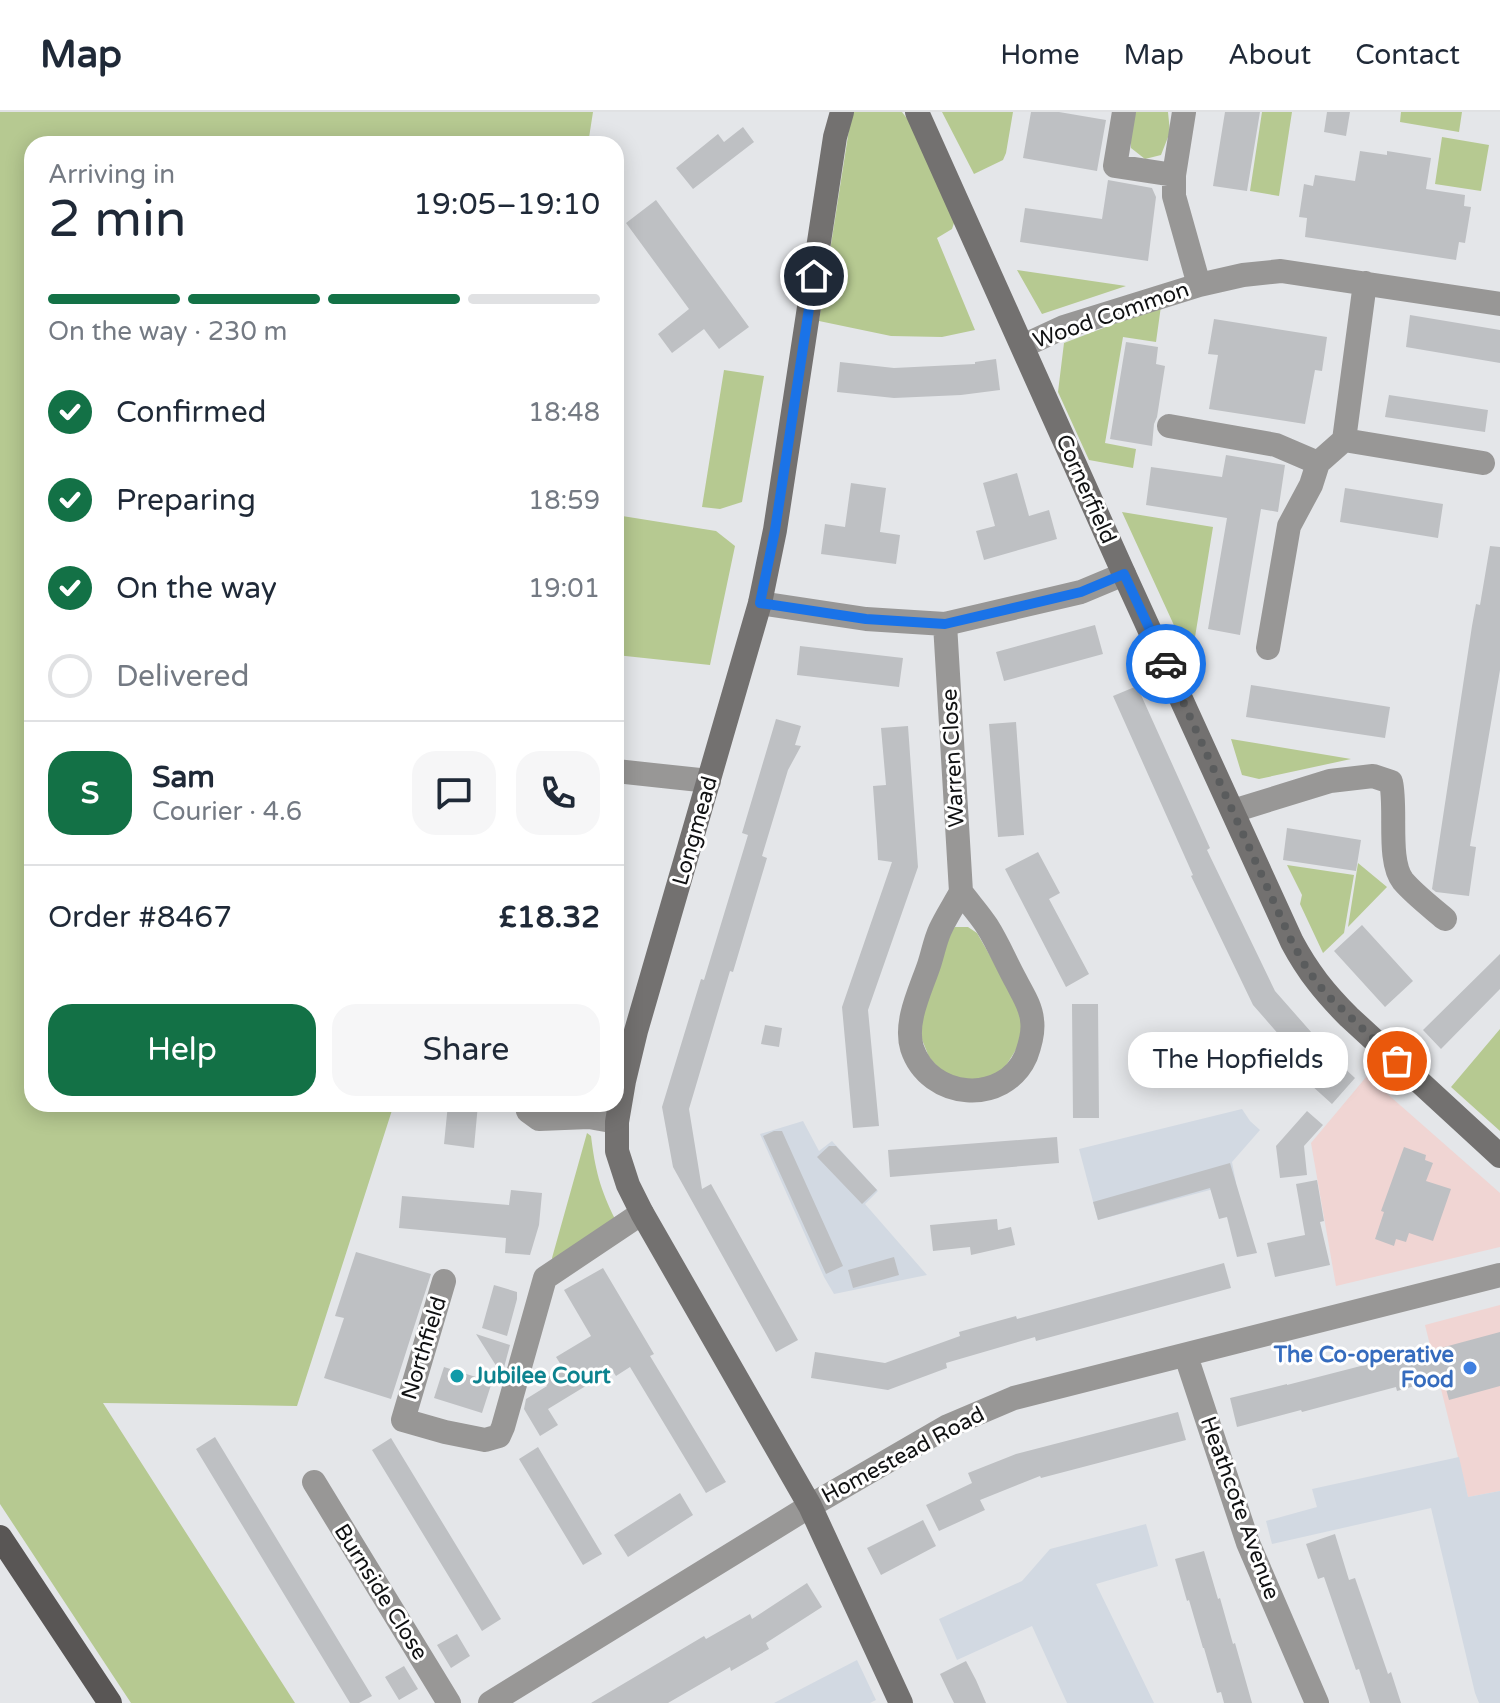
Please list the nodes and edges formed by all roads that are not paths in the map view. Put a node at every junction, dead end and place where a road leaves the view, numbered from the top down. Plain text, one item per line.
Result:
1 (842, 112) edge
2 (917, 112) edge
3 (1124, 112) edge
4 (1184, 112) edge
5 (1174, 175) junction
6 (1365, 283) junction
7 (1199, 285) junction
8 (1500, 304) edge
9 (1023, 346) junction
10 (1169, 426) dead end
11 (1344, 440) junction
12 (1318, 463) junction
13 (1483, 463) dead end
14 (1124, 574) junction
15 (760, 603) junction
16 (945, 624) junction
17 (1268, 648) dead end
18 (624, 772) edge
19 (709, 781) junction
20 (1233, 811) junction
21 (961, 892) junction
22 (1445, 919) dead end
23 (624, 1088) edge
24 (529, 1112) edge
25 (619, 1112) edge
26 (617, 1122) junction
27 (1500, 1156) edge
28 (642, 1213) junction
29 (1500, 1275) edge
30 (444, 1281) dead end
31 (1186, 1356) junction
32 (314, 1482) dead end
33 (810, 1506) junction
34 (0, 1537) edge
35 (110, 1703) edge
36 (449, 1703) edge
37 (490, 1703) edge
38 (901, 1703) edge
39 (1317, 1703) edge

1 - 15 street, Longmead
2 - 9 street, Cornerfield
3 - 5 street
4 - 5 street, Wood Common
5 - 7 street, Wood Common
6 - 7 street, Wood Common
6 - 8 street, Wood Common
6 - 11 street
7 - 9 street, Wood Common
9 - 14 street, Cornerfield
10 - 12 street
11 - 12 street
11 - 13 street
12 - 17 street
14 - 16 street
14 - 20 street, Cornerfield
15 - 16 street
15 - 19 street, Longmead
16 - 21 street, Warren Close
18 - 19 street
19 - 23 street, Longmead
20 - 22 street
20 - 27 street, Cornerfield
21 - 21 street
24 - 26 street
25 - 26 street, Longmead
26 - 28 street, Longmead
28 - 30 street, Northfield
28 - 33 street, Longmead
29 - 31 street, Homestead Road
31 - 33 street, Homestead Road
31 - 39 street, Heathcote Avenue
32 - 36 street, Burnside Close
33 - 37 street, Homestead Road
33 - 38 street, Longmead
34 - 35 main road

